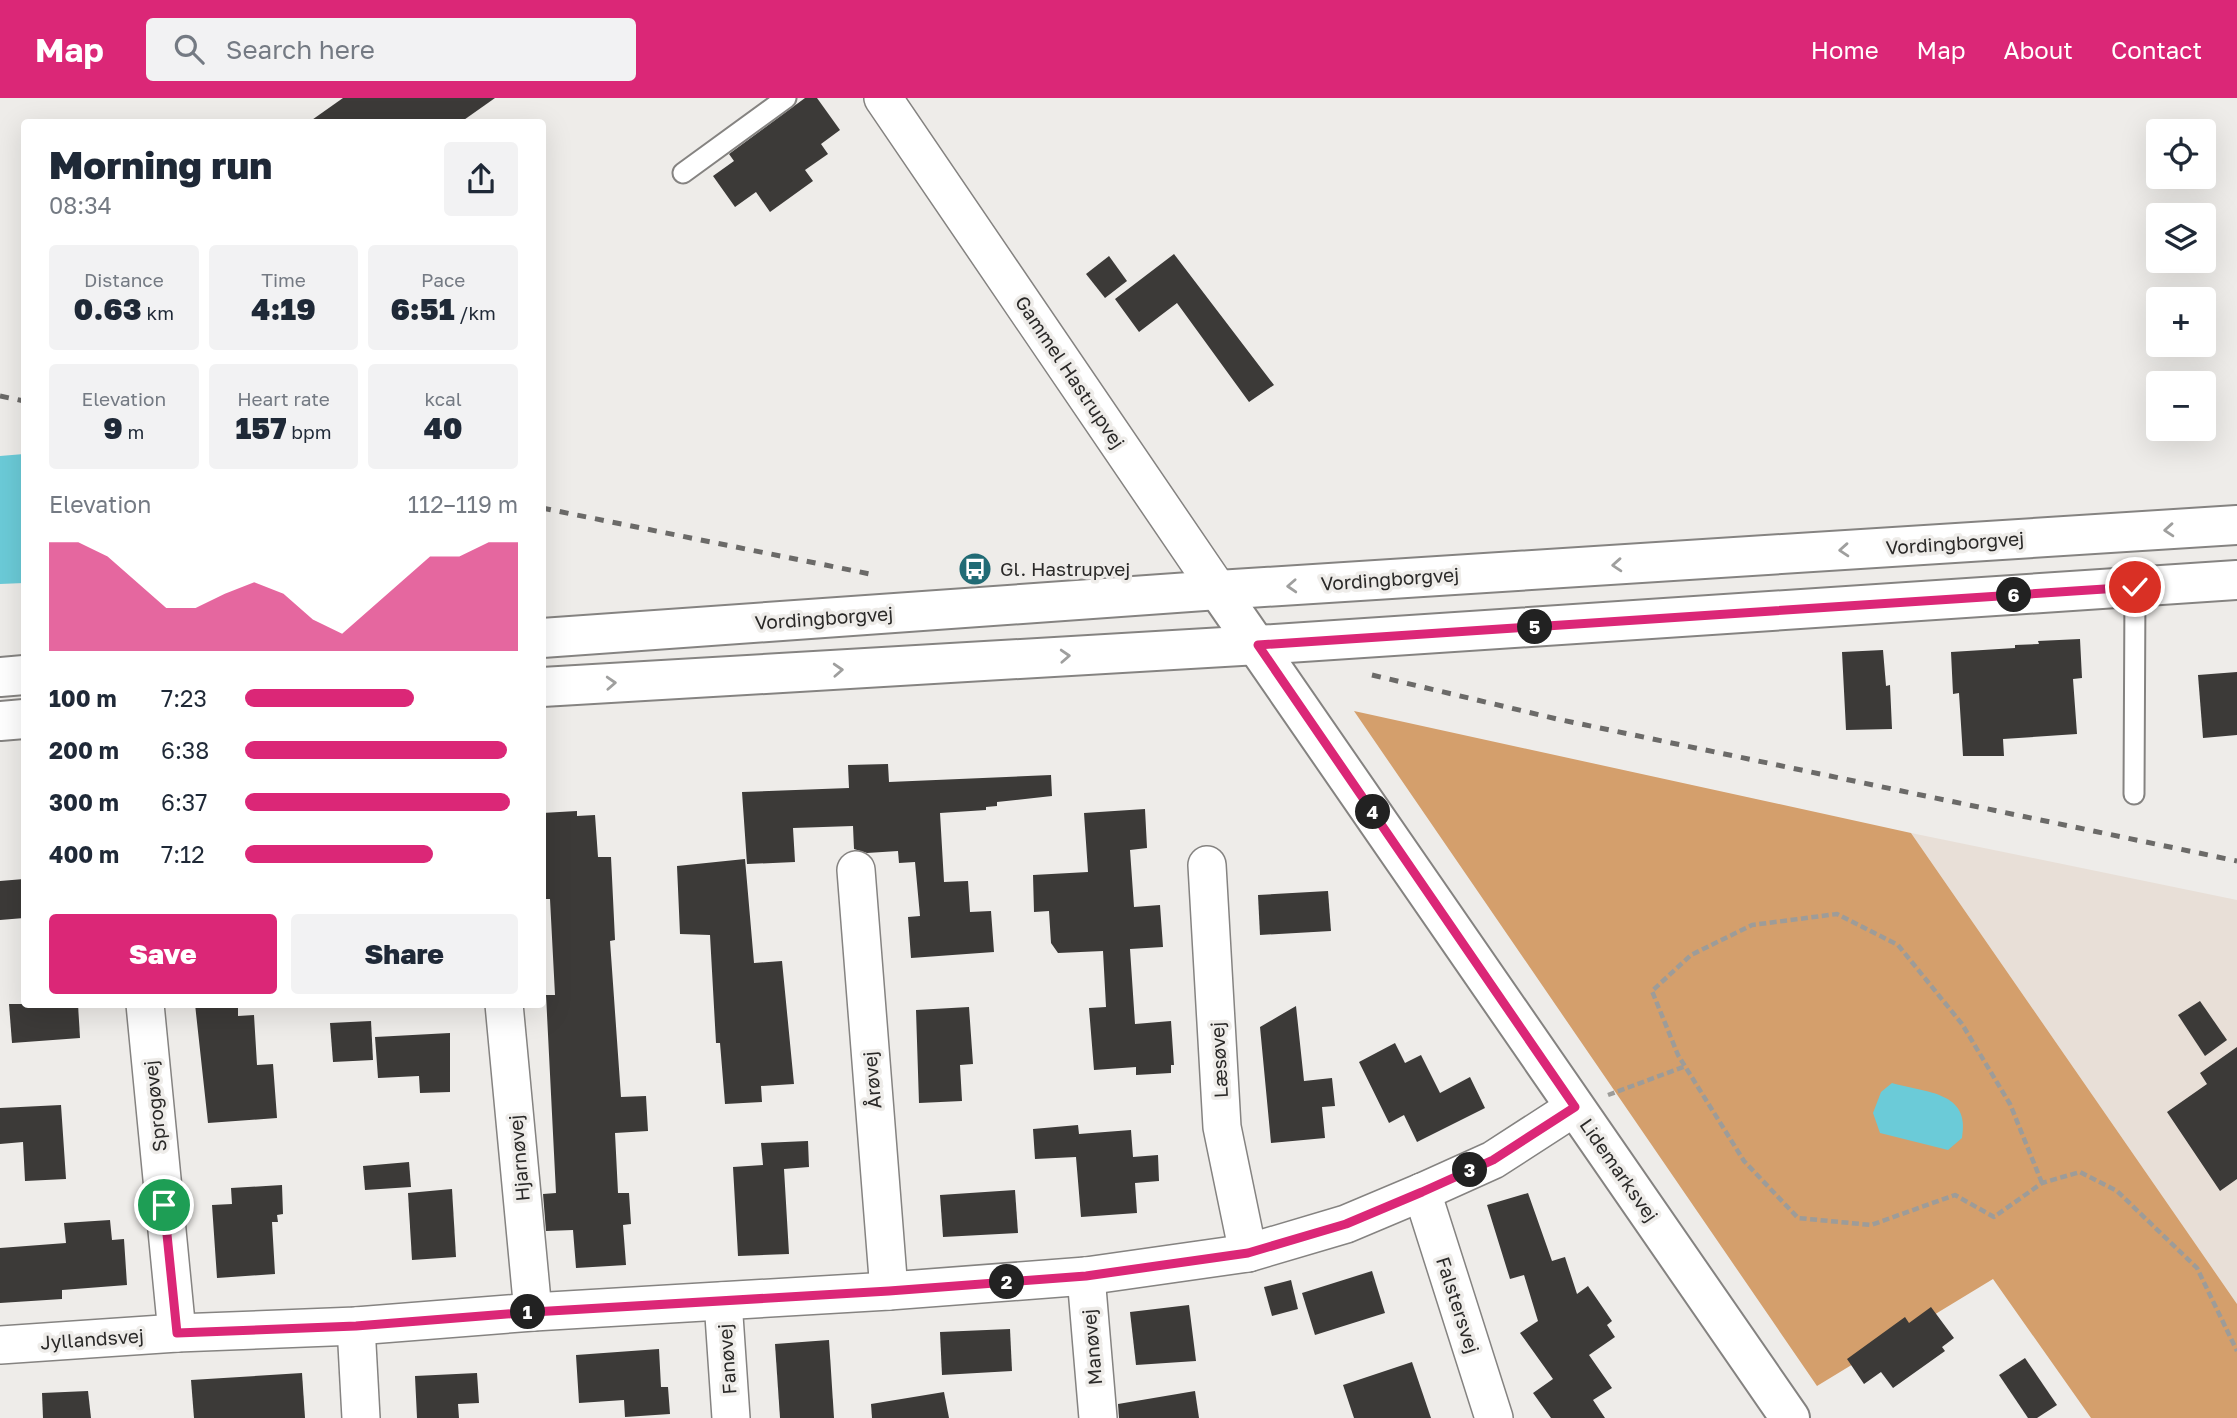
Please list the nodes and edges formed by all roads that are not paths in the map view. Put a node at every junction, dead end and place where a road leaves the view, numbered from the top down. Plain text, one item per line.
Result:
1 (786, 98) edge
2 (883, 98) edge
3 (683, 173) dead end
4 (2237, 525) edge
5 (2237, 580) edge
6 (2135, 587) junction
7 (1218, 590) junction
8 (546, 638) edge
9 (1258, 645) junction
10 (21, 675) edge
11 (0, 677) edge
12 (546, 687) edge
13 (21, 719) edge
14 (0, 721) edge
15 (2134, 794) dead end
16 (1207, 865) dead end
17 (856, 870) dead end
18 (145, 1008) edge
19 (504, 1008) edge
20 (1575, 1107) junction
21 (1422, 1192) junction
22 (1248, 1253) junction
23 (1086, 1276) junction
24 (889, 1291) junction
25 (723, 1301) junction
26 (533, 1312) junction
27 (356, 1326) junction
28 (177, 1333) junction
29 (0, 1345) edge
30 (361, 1418) edge
31 (731, 1418) edge
32 (1098, 1418) edge
33 (1494, 1418) edge
34 (1790, 1418) edge

1 - 3 lane
2 - 7 street, Gammel Hastrupvej
4 -> 7 main road, Vordingborgvej
5 - 6 main road
6 - 9 main road
6 - 15 lane
7 - 8 main road, Vordingborgvej
7 - 9 main road, Gammel Hastrupvej
12 -> 9 main road
9 - 20 main road, Lidemarksvej
10 - 11 main road
13 - 14 main road
16 - 22 street, Læsøvej
17 - 24 street, Årøvej
18 - 28 street, Sprogøvej
19 - 26 street, Hjarnøvej
20 - 21 street, Jyllandsvej
20 - 34 main road, Lidemarksvej
21 - 22 street, Jyllandsvej
21 - 33 street, Falstersvej
22 - 23 street, Jyllandsvej
23 - 24 street, Jyllandsvej
23 - 32 street, Manøvej
24 - 25 street, Jyllandsvej
25 - 26 street, Jyllandsvej
25 - 31 street, Fanøvej
26 - 27 street, Jyllandsvej
27 - 28 street, Jyllandsvej
27 - 30 street
28 - 29 street, Jyllandsvej

